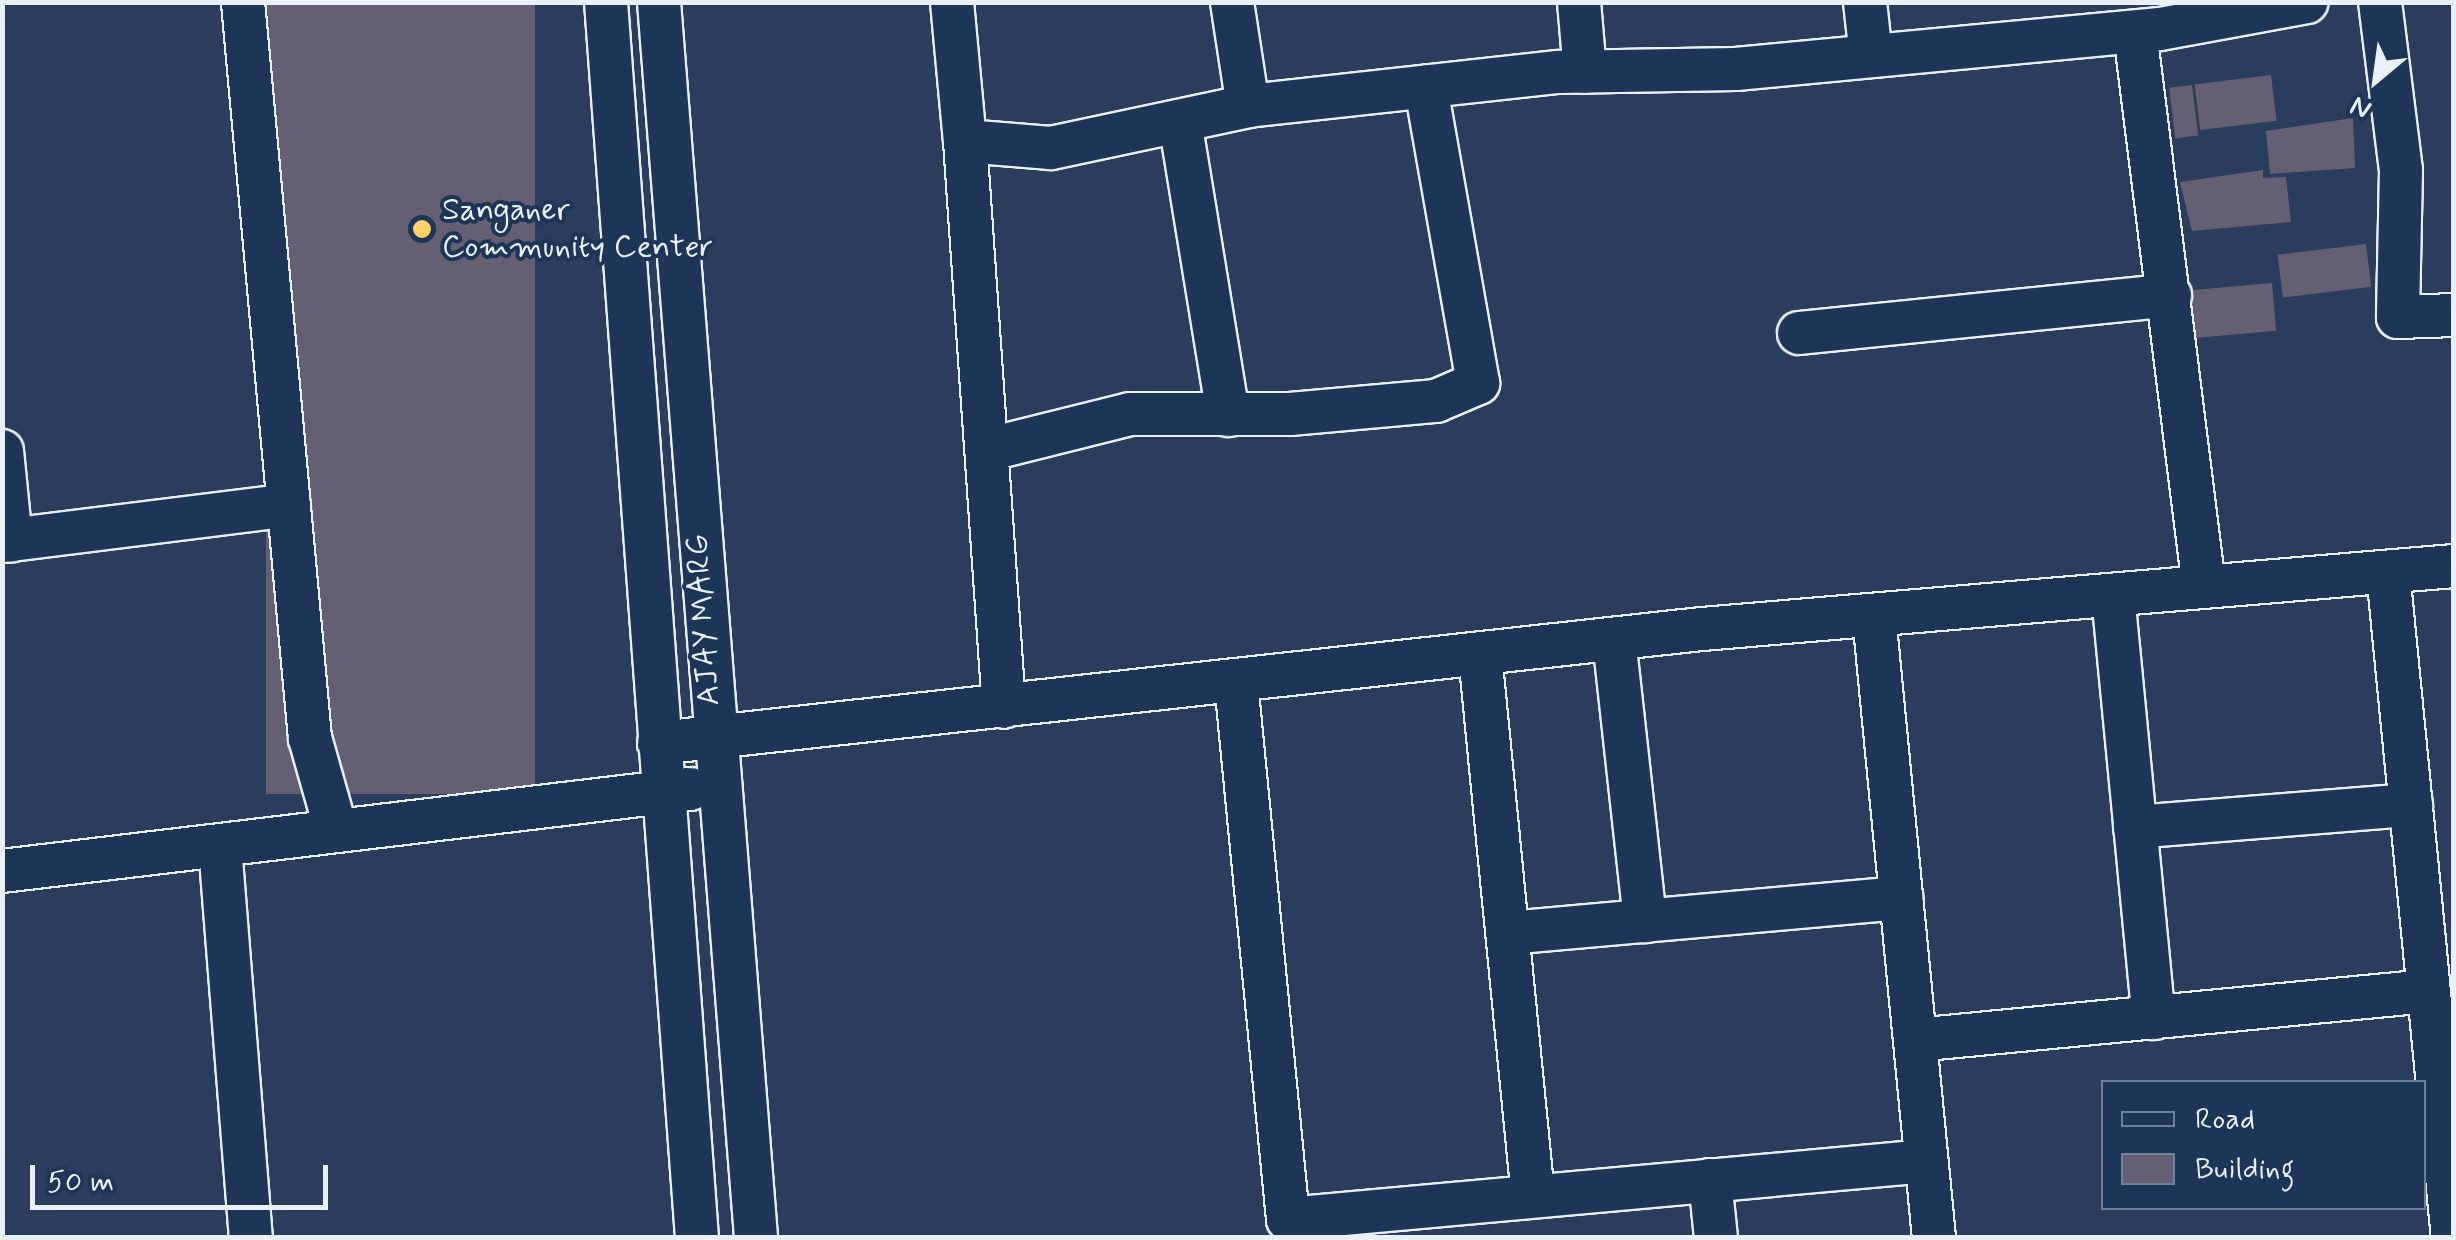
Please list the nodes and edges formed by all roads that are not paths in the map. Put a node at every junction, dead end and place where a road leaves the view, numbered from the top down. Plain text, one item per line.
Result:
1 (243, 2) edge
2 (606, 2) edge
3 (659, 2) edge
4 (952, 2) edge
5 (1232, 2) edge
6 (1578, 2) edge
7 (1865, 2) edge
8 (2307, 2) edge
9 (2380, 2) edge
10 (2134, 32) junction
11 (1871, 56) junction
12 (1585, 72) junction
13 (1426, 87) junction
14 (1248, 106) junction
15 (1180, 121) junction
16 (965, 141) junction
17 (2170, 294) junction
18 (2454, 315) edge
19 (1800, 333) dead end
20 (1228, 414) junction
21 (990, 449) junction
22 (2, 452) edge
23 (289, 505) junction
24 (7, 541) edge
25 (2454, 566) edge
26 (2388, 572) junction
27 (2204, 587) junction
28 (2113, 595) junction
29 (1874, 616) junction
30 (1614, 639) junction
31 (1480, 654) junction
32 (1236, 682) junction
33 (1004, 708) junction
34 (712, 738) junction
35 (659, 742) junction
36 (715, 784) junction
37 (662, 794) junction
38 (2411, 804) junction
39 (2135, 827) junction
40 (336, 830) junction
41 (220, 846) junction
42 (2, 871) edge
43 (2436, 875) edge
44 (1901, 898) junction
45 (1645, 921) junction
46 (1508, 933) junction
47 (2429, 991) junction
48 (2154, 1018) junction
49 (1915, 1040) junction
50 (1926, 1161) junction
51 (1710, 1180) junction
52 (1533, 1196) junction
53 (250, 1238) edge
54 (697, 1238) edge
55 (756, 1238) edge
56 (1716, 1238) edge
57 (1934, 1238) edge
58 (2453, 1238) edge

1 - 23 street
2 - 35 street, AJAY MARG
3 - 34 street, AJAY MARG
4 - 16 street
5 - 14 street
6 - 12 street
7 - 11 street
8 - 10 street
9 - 18 street
10 - 11 street
10 - 17 street
11 - 12 street
12 - 13 street
13 - 14 street
13 - 20 street
14 - 15 street
15 - 16 street
15 - 20 street
16 - 21 street
17 - 19 street
17 - 27 street
20 - 21 street
21 - 33 street
22 - 24 street
23 - 24 street
23 - 40 street
25 - 26 street
26 - 27 street
26 - 38 street
27 - 28 street
28 - 29 street
28 - 39 street
29 - 30 street
29 - 44 street
30 - 31 street
30 - 45 street
31 - 32 street
31 - 46 street
32 - 33 street
32 - 52 street
33 - 34 street
34 - 35 street
34 - 36 street, AJAY MARG
35 - 37 street, AJAY MARG
36 - 37 street
36 - 55 street, AJAY MARG
37 - 40 street
37 - 54 street, AJAY MARG
38 - 39 street
38 - 43 street
39 - 48 street
40 - 41 street
41 - 42 street
41 - 53 street
43 - 47 street
44 - 45 street
44 - 49 street
45 - 46 street
46 - 52 street
47 - 48 street
47 - 58 street
48 - 49 street
49 - 50 street
50 - 51 street
50 - 57 street
51 - 52 street
51 - 56 street

